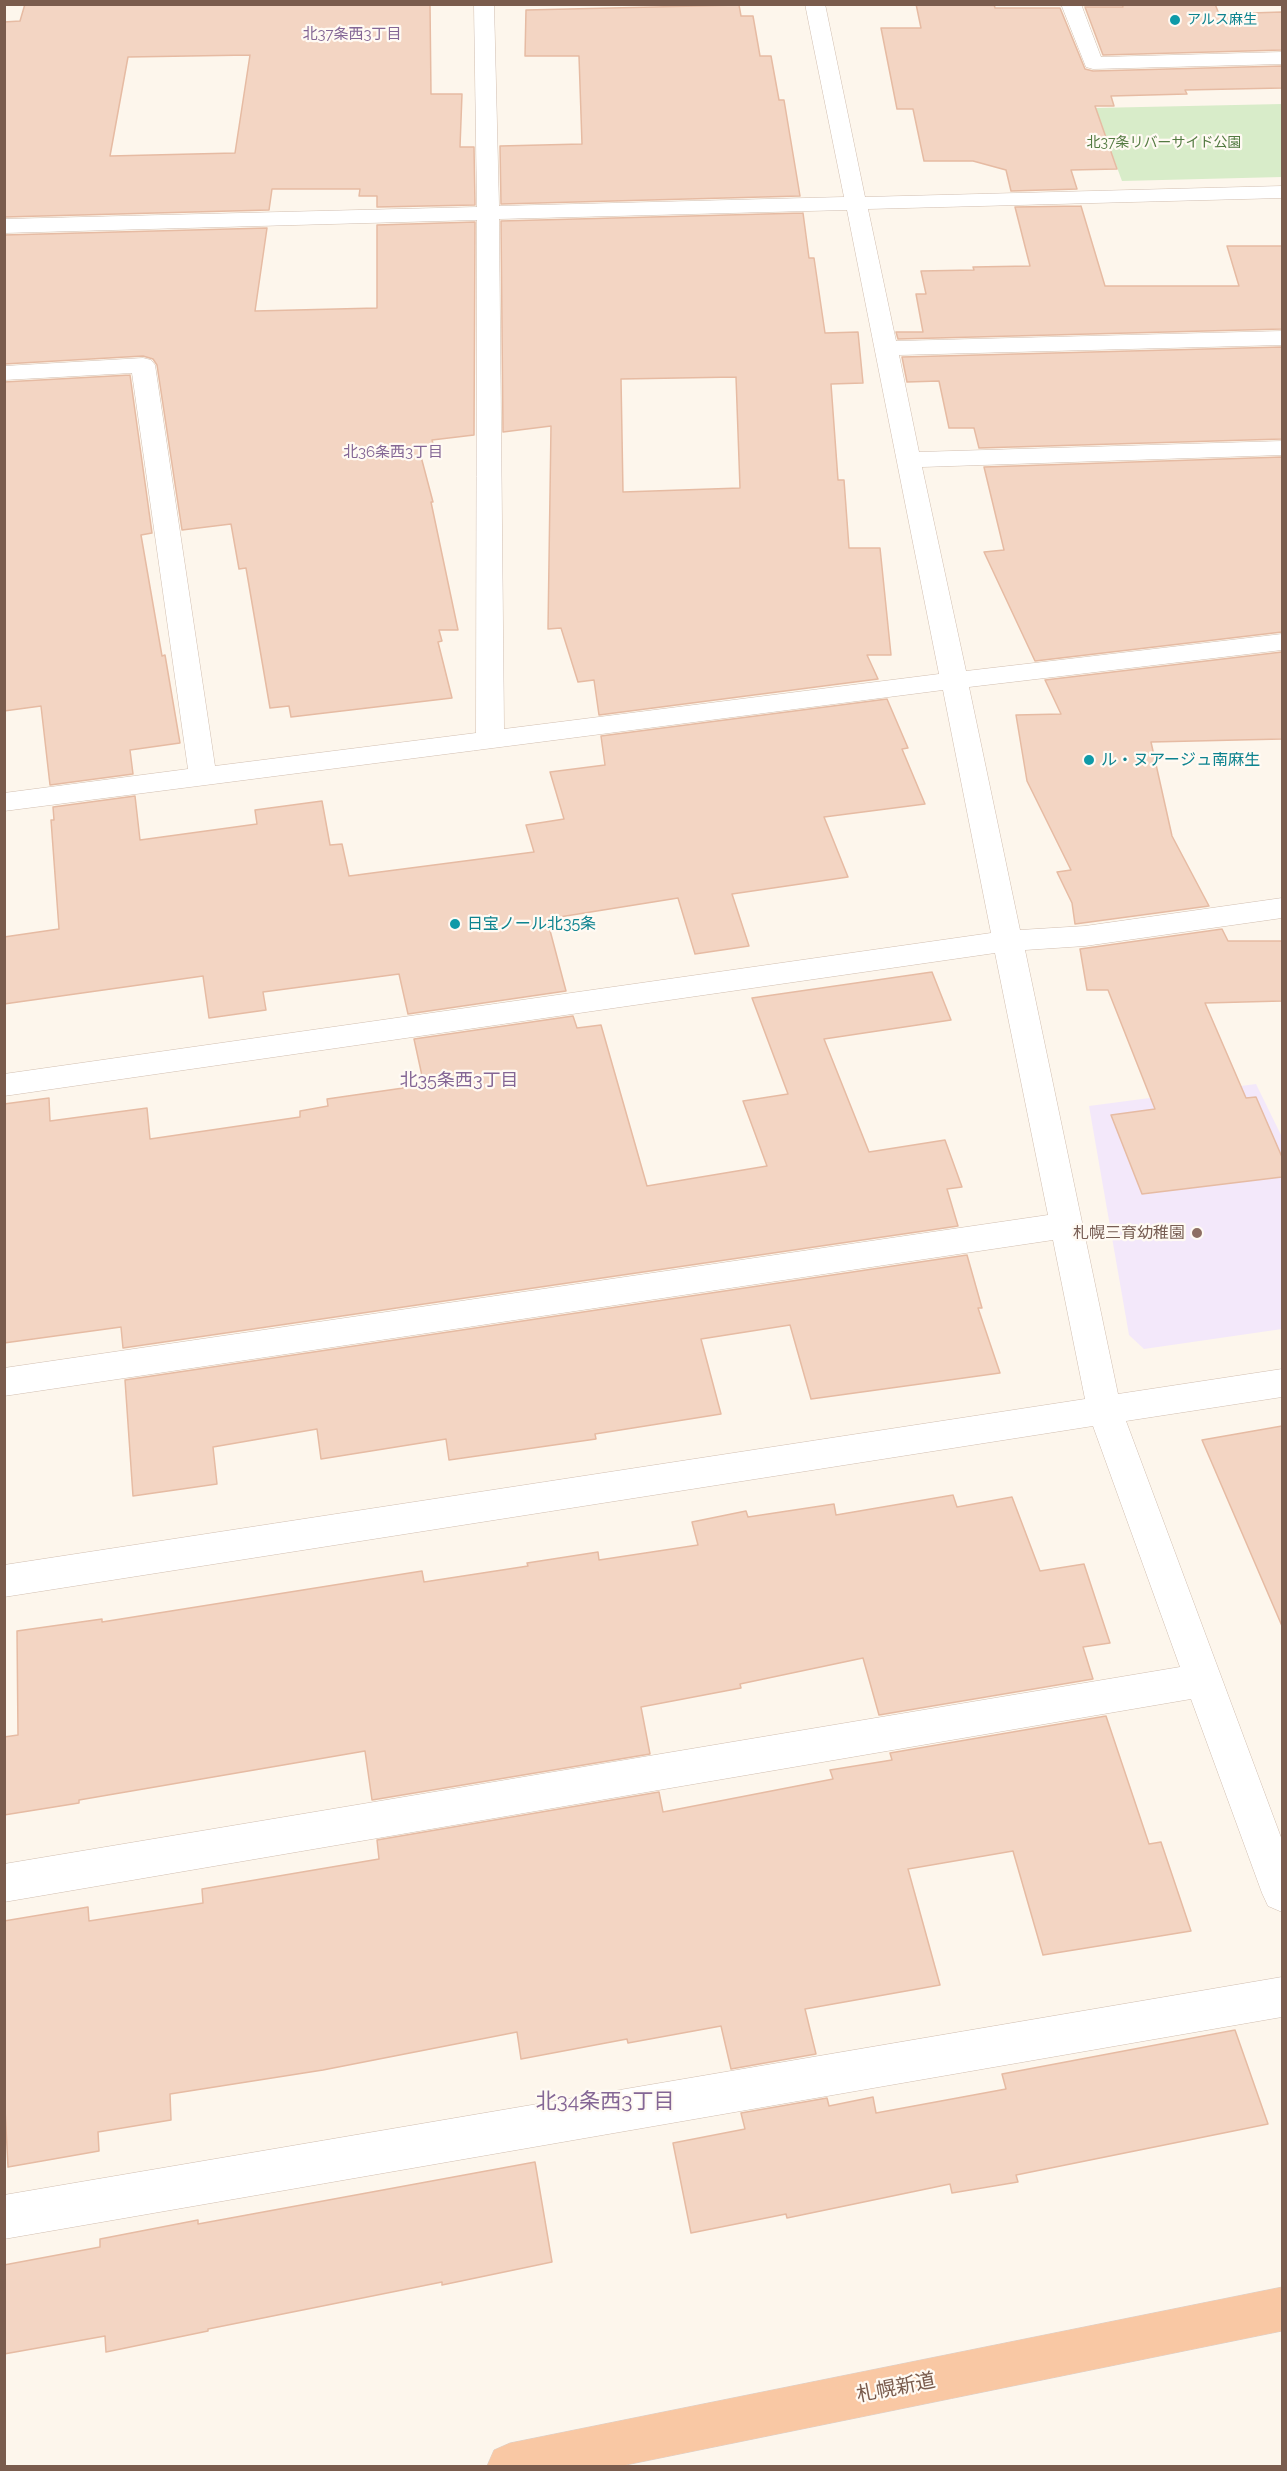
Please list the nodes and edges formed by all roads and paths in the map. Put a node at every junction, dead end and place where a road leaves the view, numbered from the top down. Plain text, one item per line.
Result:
1 (484, 4) edge
2 (815, 4) edge
3 (1071, 4) edge
4 (1282, 58) edge
5 (1282, 192) edge
6 (856, 204) junction
7 (488, 213) junction
8 (4, 226) edge
9 (1282, 338) edge
10 (886, 348) junction
11 (4, 373) edge
12 (1282, 448) edge
13 (909, 460) junction
14 (1282, 642) edge
15 (954, 680) junction
16 (490, 740) junction
17 (203, 777) junction
18 (4, 802) edge
19 (1282, 908) edge
20 (1007, 941) junction
21 (4, 1085) edge
22 (1066, 1225) junction
23 (4, 1383) edge
24 (1282, 1383) edge
25 (1104, 1409) junction
26 (4, 1581) edge
27 (1203, 1680) junction
28 (4, 1883) edge
29 (1282, 1893) edge
30 (1282, 1997) edge
31 (4, 2217) edge
32 (1282, 2309) edge
33 (510, 2466) edge

1 - 7 street
2 - 6 street
3 - 4 street
5 - 6 street
6 - 7 street
6 - 10 street
7 - 8 street
7 - 16 street
9 - 10 street
10 - 13 street
11 - 17 street
12 - 13 street
13 - 15 street
14 - 15 street
15 - 16 street
15 - 20 street
16 - 17 street
17 - 18 street
19 - 20 street
20 - 21 street
20 - 22 street
22 - 23 street
22 - 25 street
24 - 25 street
25 - 26 street
25 - 27 street
27 - 28 street
27 - 29 street
30 - 31 street
32 - 33 highway, 札幌新道

